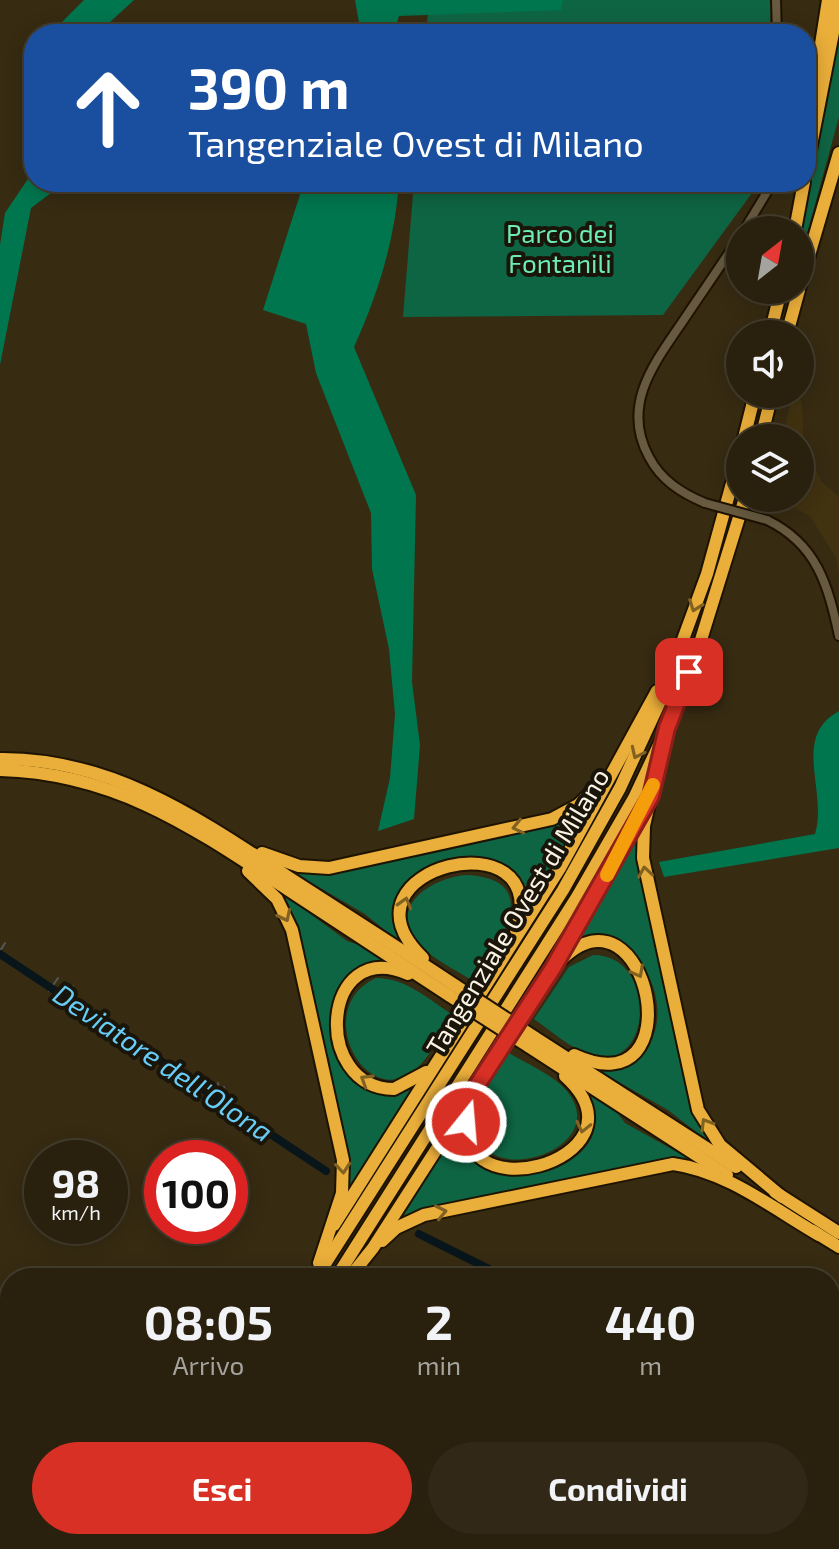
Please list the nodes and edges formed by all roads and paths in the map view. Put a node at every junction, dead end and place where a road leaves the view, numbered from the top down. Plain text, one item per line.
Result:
1 (776, 0) edge
2 (828, 0) edge
3 (839, 2) edge
4 (777, 24) edge
5 (816, 77) edge
6 (816, 118) edge
7 (839, 153) edge
8 (767, 192) edge
9 (802, 192) edge
10 (752, 216) edge
11 (798, 216) edge
12 (814, 240) edge
13 (726, 257) edge
14 (726, 505) edge
15 (741, 512) edge
16 (839, 636) edge
17 (678, 655) junction
18 (667, 728) junction
19 (0, 759) edge
20 (0, 770) edge
21 (608, 776) junction
22 (651, 796) junction
23 (215, 836) junction
24 (512, 942) junction
25 (553, 968) junction
26 (453, 991) junction
27 (531, 1041) junction
28 (434, 1065) junction
29 (474, 1090) junction
30 (782, 1197) junction
31 (334, 1225) junction
32 (819, 1235) junction
33 (838, 1243) edge
34 (373, 1248) junction
35 (318, 1268) edge
36 (320, 1268) edge
37 (342, 1268) edge
38 (357, 1268) edge

1 - 4 street
2 - 5 highway
3 - 6 highway
7 - 12 highway
8 - 10 street
9 - 11 highway
13 - 16 street, bridge
14 -> 17 highway, Tangenziale Ovest di Milano
15 - 18 highway, Tangenziale Ovest di Milano
17 - 21 highway
17 -> 36 highway, Tangenziale Ovest di Milano
18 - 22 highway
18 - 37 highway, Tangenziale Ovest di Milano
19 - 23 highway
20 - 23 highway
21 -> 23 highway
21 - 24 highway
22 - 25 highway
30 -> 22 highway
23 - 26 highway
23 -> 31 highway
26 -> 24 highway
24 - 28 highway
25 -> 27 highway
25 - 29 highway
26 - 27 highway, bridge
28 -> 26 highway
27 -> 29 highway
27 - 30 highway
27 - 32 highway
28 - 31 highway
29 - 34 highway
30 - 33 highway
31 - 35 highway
32 - 33 highway
34 -> 32 highway
34 - 38 highway

